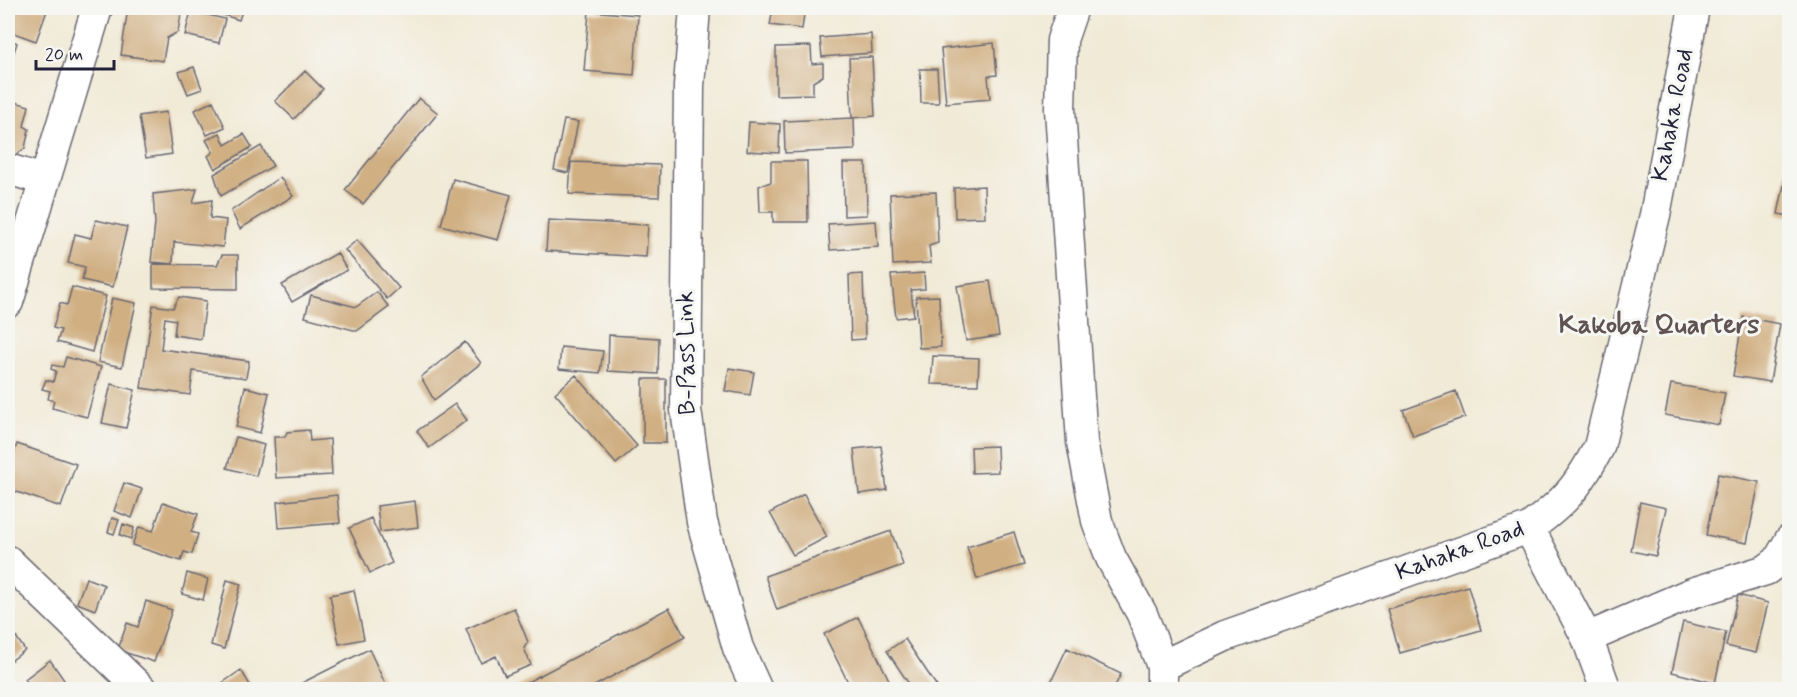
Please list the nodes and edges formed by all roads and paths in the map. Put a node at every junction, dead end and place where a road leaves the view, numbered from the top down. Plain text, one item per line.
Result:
1 (97, 8) edge
2 (695, 8) edge
3 (1073, 8) edge
4 (1694, 8) edge
5 (8, 169) edge
6 (45, 180) junction
7 (8, 302) edge
8 (1529, 528) junction
9 (1790, 540) edge
10 (8, 561) edge
11 (1587, 638) junction
12 (1162, 678) edge
13 (142, 690) edge
14 (757, 690) edge
15 (1606, 690) edge

1 - 6 street
2 - 14 street, B-Pass Link
3 - 12 street
4 - 8 street, Kahaka Road
5 - 6 street
6 - 7 street
8 - 11 street
8 - 12 street, Kahaka Road
9 - 11 street
10 - 13 street
11 - 15 street

